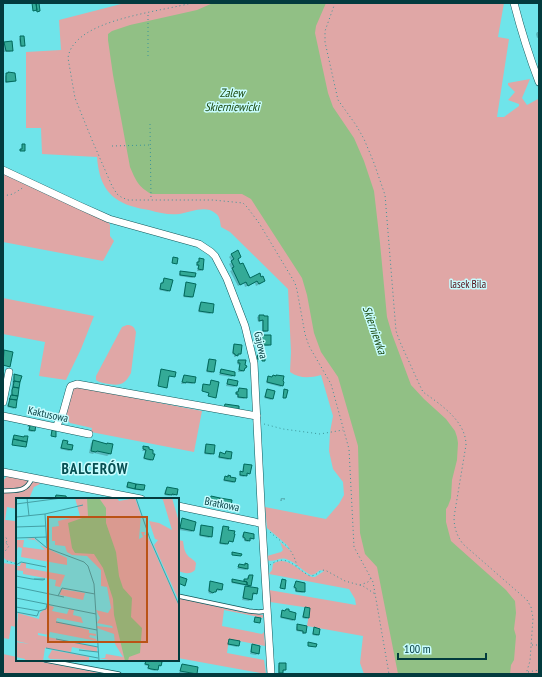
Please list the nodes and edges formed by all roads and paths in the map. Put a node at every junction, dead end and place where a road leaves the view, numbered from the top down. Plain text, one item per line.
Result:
1 (192, 3) edge
2 (335, 3) edge
3 (514, 3) edge
4 (148, 12) junction
5 (148, 56) dead end
6 (539, 82) edge
7 (150, 124) dead end
8 (150, 145) junction
9 (112, 146) dead end
10 (3, 170) edge
11 (30, 183) junction
12 (3, 196) edge
13 (151, 200) junction
14 (9, 372) dead end
15 (3, 402) edge
16 (3, 416) edge
17 (257, 420) junction
18 (56, 427) junction
19 (344, 430) junction
20 (89, 434) dead end
21 (3, 472) edge
22 (32, 477) junction
23 (3, 491) edge
24 (136, 498) edge
25 (179, 506) edge
26 (262, 524) junction
27 (3, 535) edge
28 (3, 542) edge
29 (6, 543) junction
30 (3, 554) edge
31 (3, 560) edge
32 (16, 564) edge
33 (297, 567) junction
34 (265, 568) junction
35 (371, 578) junction
36 (360, 585) junction
37 (375, 594) junction
38 (179, 596) edge
39 (267, 611) junction
40 (531, 645) junction
41 (539, 645) edge
42 (50, 661) edge
43 (539, 670) edge
44 (527, 673) edge
45 (119, 674) edge
46 (271, 674) edge
47 (389, 674) edge

1 - 4 path
2 - 40 path
3 - 6 street
4 - 5 path
4 - 13 path
7 - 8 path
8 - 9 path
8 - 13 path
10 - 11 street, Gajowa
11 - 12 path
11 - 17 street, Gajowa
13 - 19 path
14 - 15 street
16 - 18 street, Kaktusowa
17 - 18 street
17 - 19 path
17 - 26 street, Gajowa
18 - 20 street, Kaktusowa
19 - 35 path
21 - 22 street
22 - 23 lane
22 - 24 street
25 - 26 street, Bratkowa
26 - 33 path
26 - 34 street, Gajowa
27 - 29 path
28 - 29 path
29 - 30 path
31 - 32 path
33 - 34 path
33 - 36 path
34 - 39 street, Gajowa
35 - 36 path
35 - 37 path
36 - 37 path
37 - 47 path
38 - 39 lane
39 - 46 street, Gajowa
40 - 41 path
40 - 44 path
42 - 45 lane
43 - 44 path

